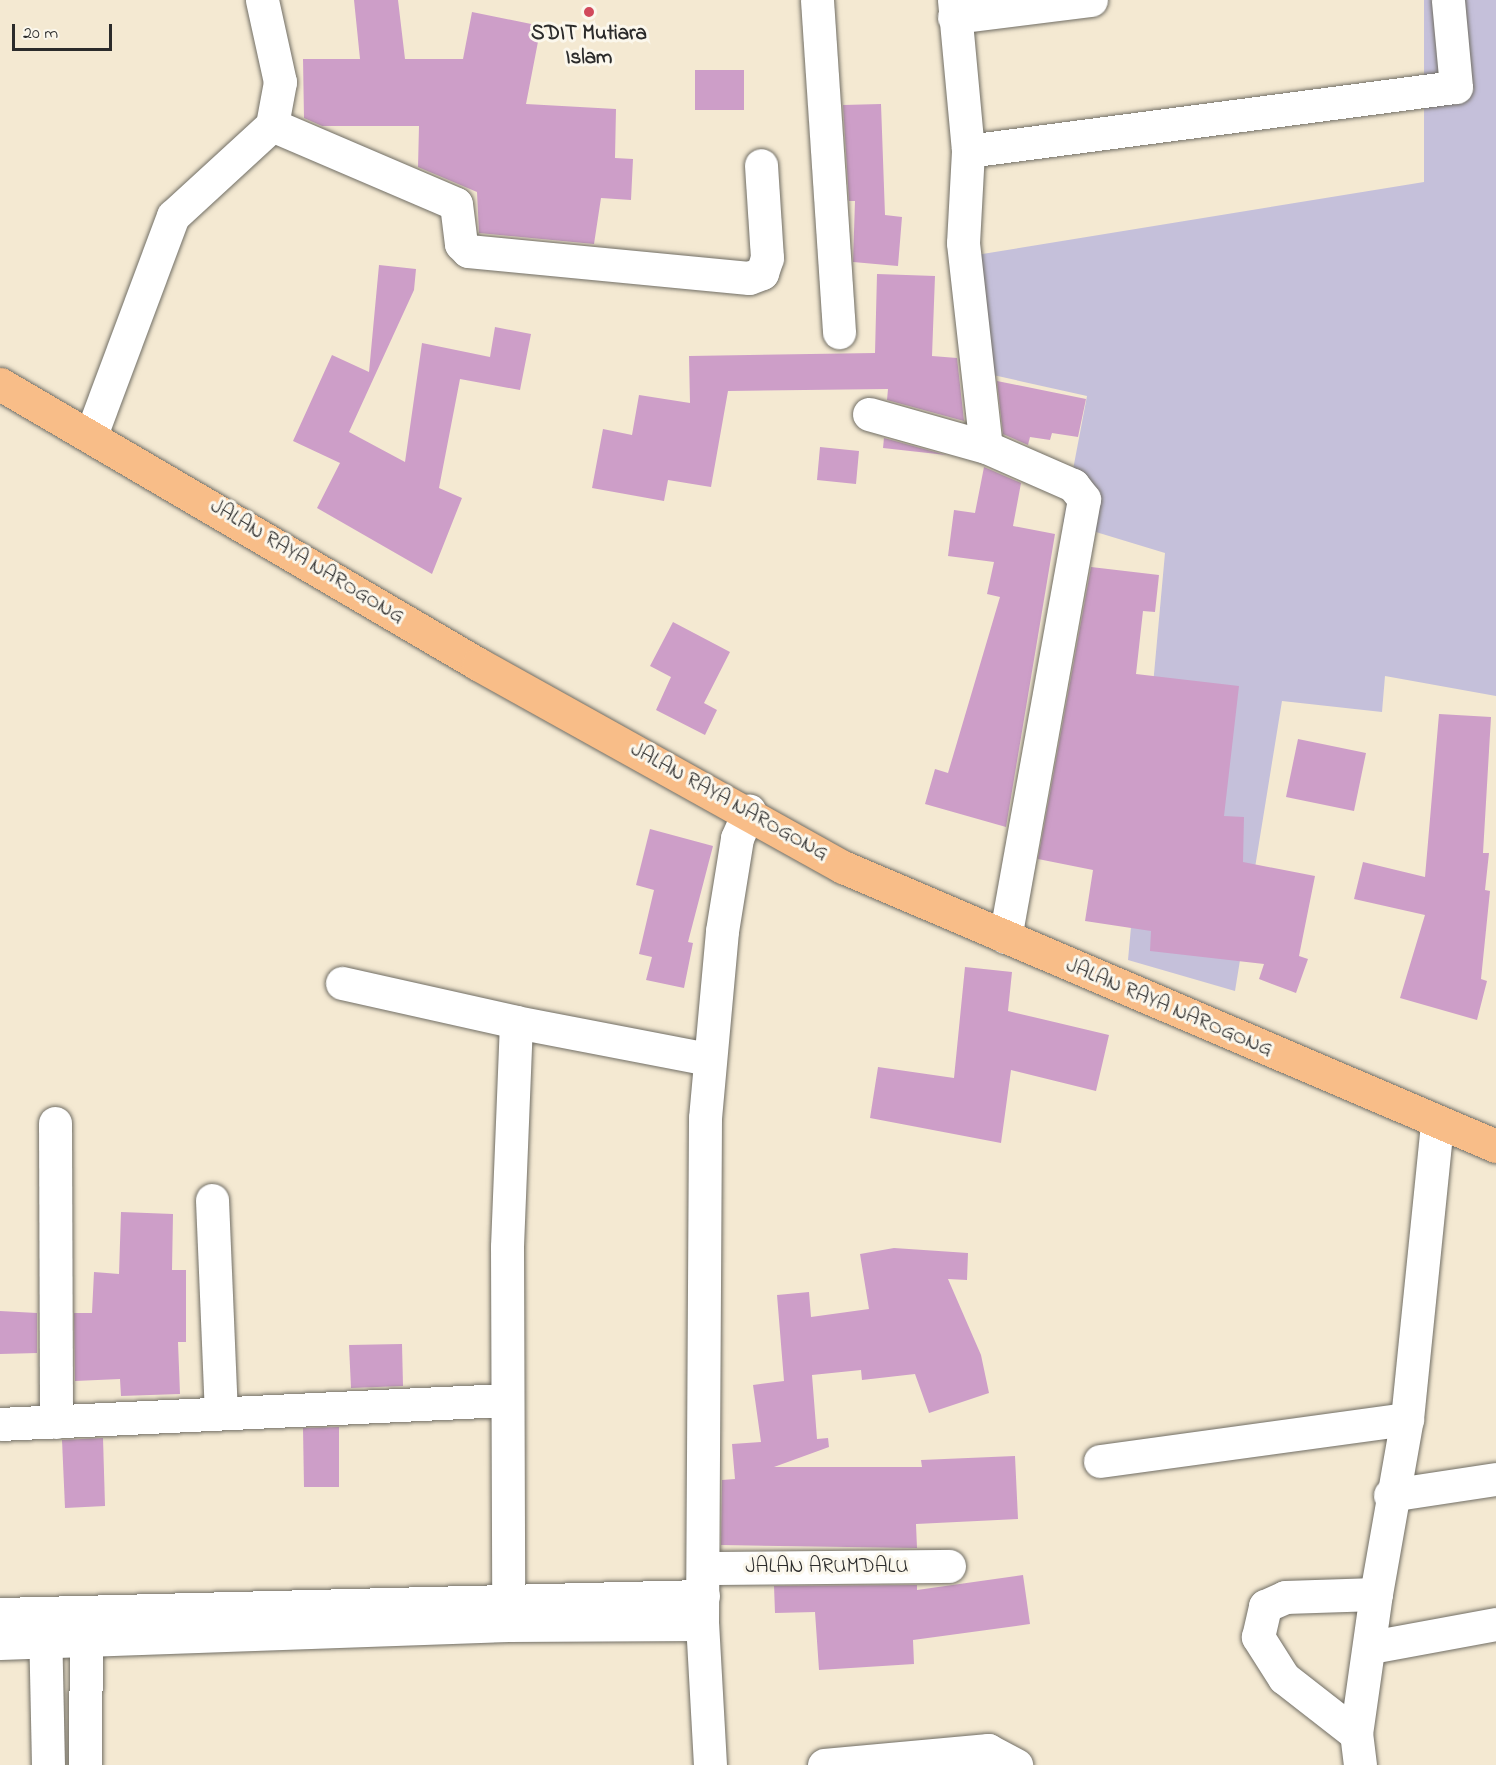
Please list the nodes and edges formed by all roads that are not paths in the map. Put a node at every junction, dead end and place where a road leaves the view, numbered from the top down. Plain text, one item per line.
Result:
1 (262, 0) edge
2 (817, 0) edge
3 (1091, 0) edge
4 (1448, 0) edge
5 (954, 9) edge
6 (272, 125) junction
7 (968, 151) junction
8 (761, 165) dead end
9 (839, 332) dead end
10 (0, 384) edge
11 (869, 414) dead end
12 (91, 435) junction
13 (986, 447) junction
14 (749, 812) junction
15 (1005, 937) junction
16 (342, 983) dead end
17 (516, 1022) junction
18 (709, 1059) junction
19 (55, 1123) dead end
20 (1437, 1123) junction
21 (1496, 1146) edge
22 (212, 1200) dead end
23 (506, 1400) junction
24 (221, 1413) junction
25 (1407, 1419) junction
26 (56, 1422) junction
27 (0, 1424) edge
28 (1100, 1461) dead end
29 (1496, 1479) edge
30 (1390, 1495) junction
31 (949, 1566) dead end
32 (1376, 1594) junction
33 (703, 1596) junction
34 (509, 1612) junction
35 (0, 1614) edge
36 (1496, 1624) edge
37 (86, 1628) junction
38 (45, 1629) junction
39 (0, 1643) edge
40 (1371, 1647) junction
41 (1358, 1749) edge
42 (48, 1765) edge
43 (86, 1765) edge
44 (710, 1765) edge
45 (824, 1765) edge
46 (1016, 1765) edge

1 - 6 street
2 - 9 street
3 - 5 street
4 - 7 street
5 - 7 street
6 - 8 street
6 - 12 street
7 - 13 street
10 - 12 main road, JALAN RAYA NAROGONG
11 - 13 street
12 - 14 main road, JALAN RAYA NAROGONG
13 - 15 street
14 - 15 main road, JALAN RAYA NAROGONG
14 - 18 street
15 - 20 main road, JALAN RAYA NAROGONG
16 - 17 street
17 - 18 street
17 - 23 street
18 - 33 street
19 - 26 street
20 - 21 main road, JALAN RAYA NAROGONG
20 - 25 street
22 - 24 street
23 - 24 street
23 - 34 street
24 - 26 street
25 - 28 street
25 - 30 street
26 - 27 street
29 - 30 street
30 - 32 street
31 - 33 street, JALAN ARUMDALU
32 - 40 street
32 - 41 street
33 - 34 street, JALAN ARUMDALU
33 - 44 street
34 - 37 street, JALAN ARUMDALU
35 - 38 street
36 - 40 street
37 - 38 street, JALAN ARUMDALU
37 - 43 street
38 - 39 street
38 - 42 street
40 - 41 street
45 - 46 street

